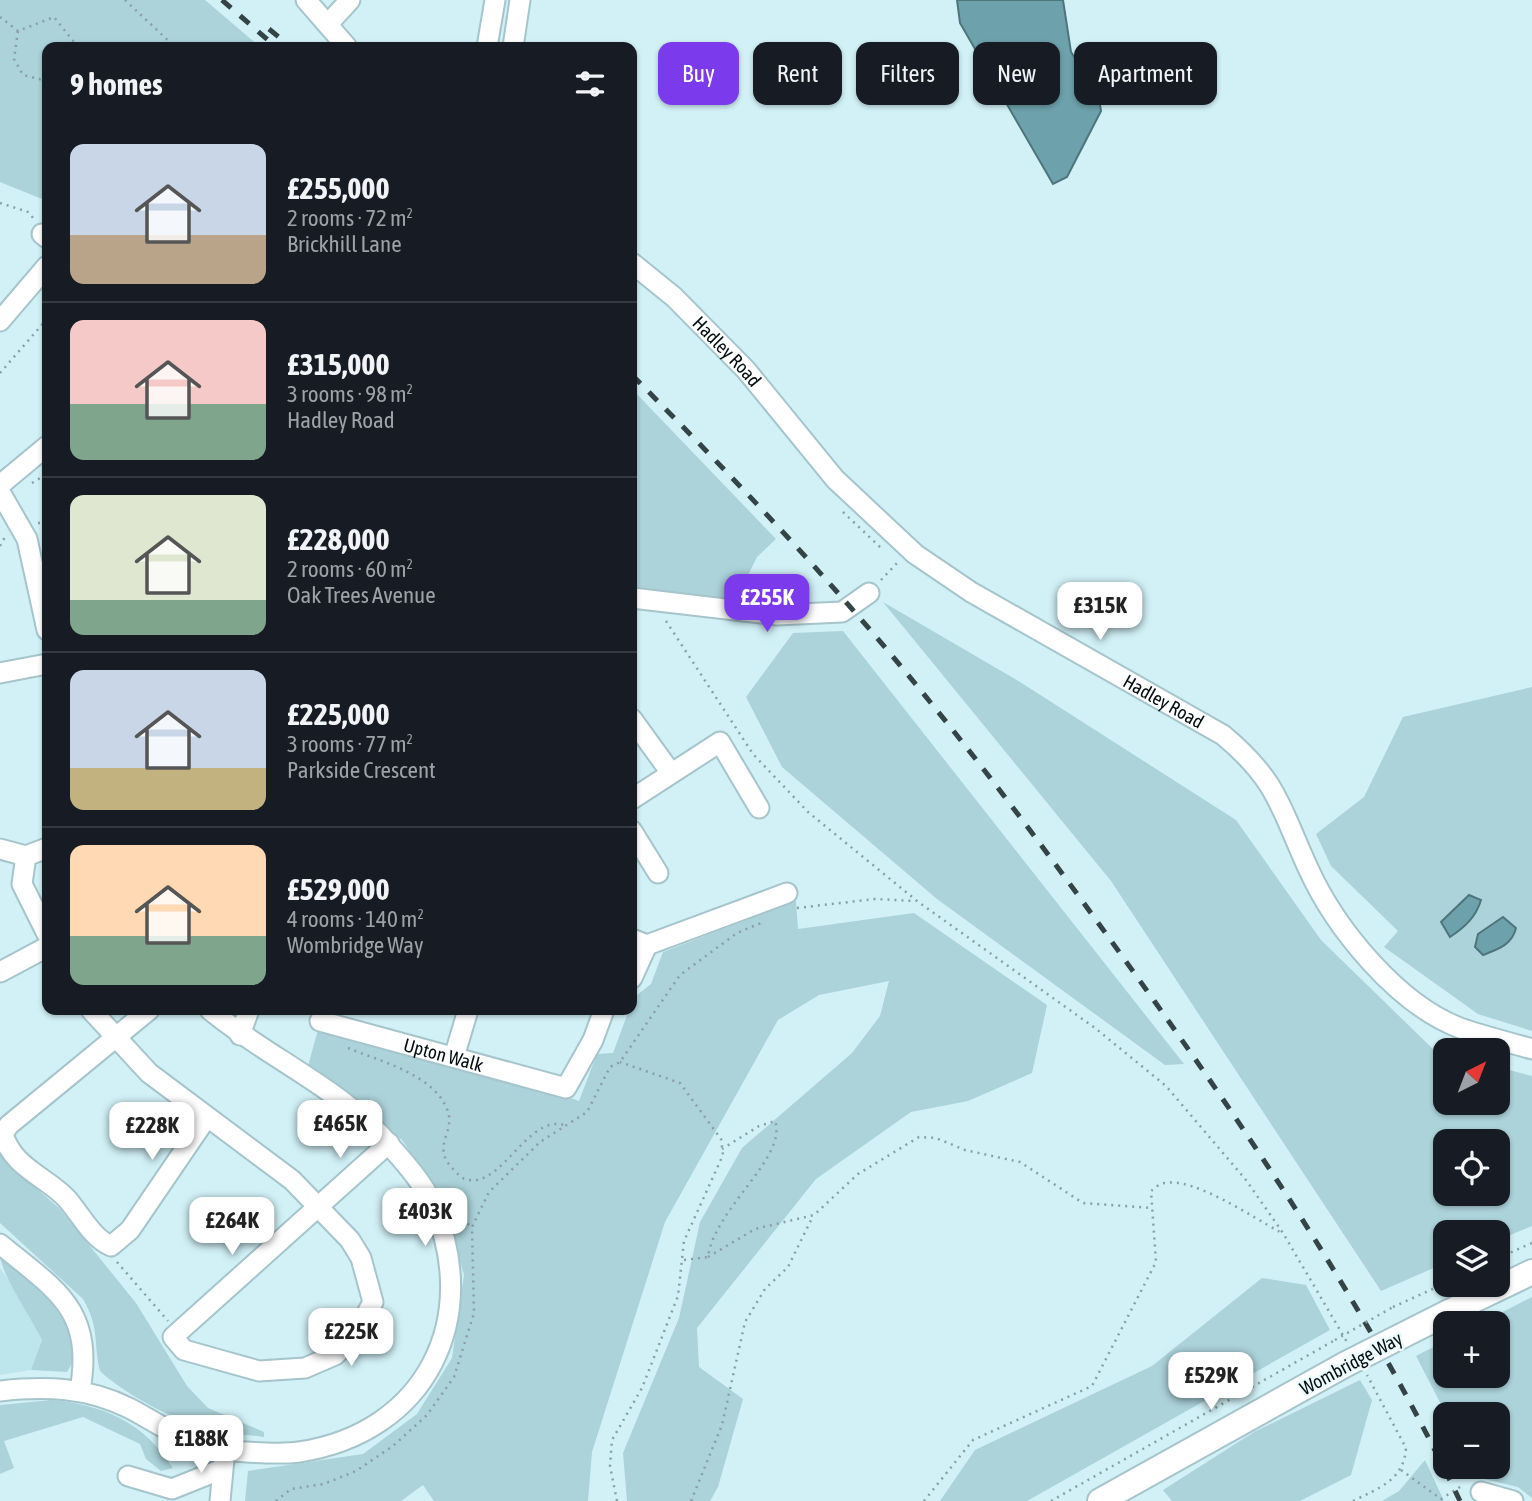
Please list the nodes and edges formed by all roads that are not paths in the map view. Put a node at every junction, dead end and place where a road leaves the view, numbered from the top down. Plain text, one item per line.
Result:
1 (350, 0) edge
2 (495, 0) edge
3 (520, 0) edge
4 (309, 3) edge
5 (328, 24) junction
6 (343, 42) edge
7 (488, 42) edge
8 (514, 42) edge
9 (637, 267) edge
10 (42, 272) edge
11 (0, 321) edge
12 (42, 450) edge
13 (0, 485) edge
14 (0, 492) edge
15 (869, 593) road end
16 (641, 599) edge
17 (42, 607) edge
18 (42, 665) edge
19 (0, 673) edge
20 (637, 726) edge
21 (671, 774) junction
22 (637, 796) edge
23 (759, 808) dead end
24 (637, 839) edge
25 (0, 849) edge
26 (42, 850) edge
27 (26, 856) junction
28 (658, 873) dead end
29 (790, 902) road end
30 (42, 924) edge
31 (639, 942) edge
32 (42, 950) edge
33 (0, 972) edge
34 (95, 1015) edge
35 (143, 1015) edge
36 (216, 1015) edge
37 (247, 1015) edge
38 (467, 1015) edge
39 (602, 1015) edge
40 (320, 1021) dead end
41 (240, 1035) junction
42 (115, 1038) junction
43 (1532, 1049) edge
44 (454, 1057) junction
45 (207, 1117) junction
46 (389, 1143) junction
47 (318, 1207) junction
48 (0, 1244) edge
49 (1532, 1272) edge
50 (0, 1391) edge
51 (80, 1391) junction
52 (224, 1460) junction
53 (128, 1476) dead end
54 (1481, 1492) road end
55 (220, 1501) edge
56 (1100, 1501) edge
57 (1513, 1501) edge

1 - 5 street
2 - 7 street
3 - 8 street
4 - 5 street
5 - 6 street
9 - 43 street, Hadley Road
10 - 11 street
12 - 13 street
14 - 17 street
15 - 16 street
18 - 19 street
20 - 21 street
21 - 22 street
21 - 23 street
24 - 28 street
25 - 27 street
26 - 27 street
27 - 30 street
29 - 31 street
32 - 33 street
34 - 42 street
35 - 42 street
36 - 41 street
37 - 41 street
38 - 44 street
39 - 44 street, Upton Walk
40 - 44 street, Upton Walk
41 - 46 street
42 - 45 street
42 - 45 street
45 - 47 street
46 - 47 street
46 - 52 street
47 - 47 street
48 - 51 street
49 - 56 main road, Wombridge Way, bridge
50 - 51 street
51 - 52 street
52 - 53 street
52 - 55 street
54 - 57 street

